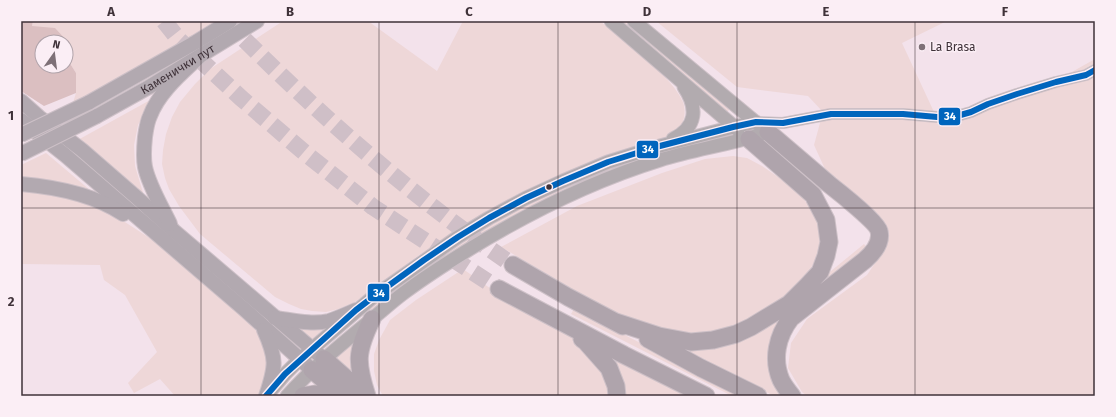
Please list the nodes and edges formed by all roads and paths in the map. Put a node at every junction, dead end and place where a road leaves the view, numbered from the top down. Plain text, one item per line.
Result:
1 (230, 21) edge
2 (257, 21) edge
3 (611, 21) edge
4 (634, 21) edge
5 (199, 57) junction
6 (1095, 70) edge
7 (679, 79) junction
8 (21, 101) edge
9 (21, 120) edge
10 (783, 124) junction
11 (733, 127) junction
12 (762, 127) junction
13 (21, 135) edge
14 (749, 139) junction
15 (656, 147) junction
16 (21, 154) edge
17 (21, 184) edge
18 (174, 231) junction
19 (169, 245) junction
20 (513, 265) tunnel mouth
21 (499, 289) tunnel mouth
22 (356, 310) junction
23 (274, 318) junction
24 (372, 319) junction
25 (556, 320) junction
26 (614, 321) junction
27 (261, 325) junction
28 (312, 360) junction
29 (266, 396) edge
30 (288, 396) edge
31 (303, 396) edge
32 (328, 396) edge
33 (343, 396) edge
34 (366, 396) edge
35 (617, 396) edge
36 (706, 396) edge
37 (758, 396) edge
38 (792, 396) edge

1 - 13 main road, Каменички пут, bridge
2 - 5 main road, Каменички пут
3 - 7 street
4 - 12 street
5 - 16 main road, Каменички пут, bridge
5 - 18 main road
6 - 10 street
7 - 11 street
7 - 15 street
8 - 18 main road
9 - 19 main road
10 - 12 street
10 - 12 street
11 - 12 street
11 - 14 street
11 - 15 street
12 - 14 street
12 - 38 highway
14 - 24 street
14 - 26 highway
15 - 22 street
17 - 19 main road
18 - 23 main road
19 - 27 main road
20 - 26 highway
21 - 25 highway
22 - 23 main road
22 - 28 street
23 - 28 main road
24 - 28 street
24 - 34 highway
25 - 35 highway
25 - 36 highway
26 - 37 highway
27 - 28 main road
27 - 29 main road
28 - 29 street
28 - 30 street
28 - 33 highway
28 - 34 highway
31 - 32 highway

